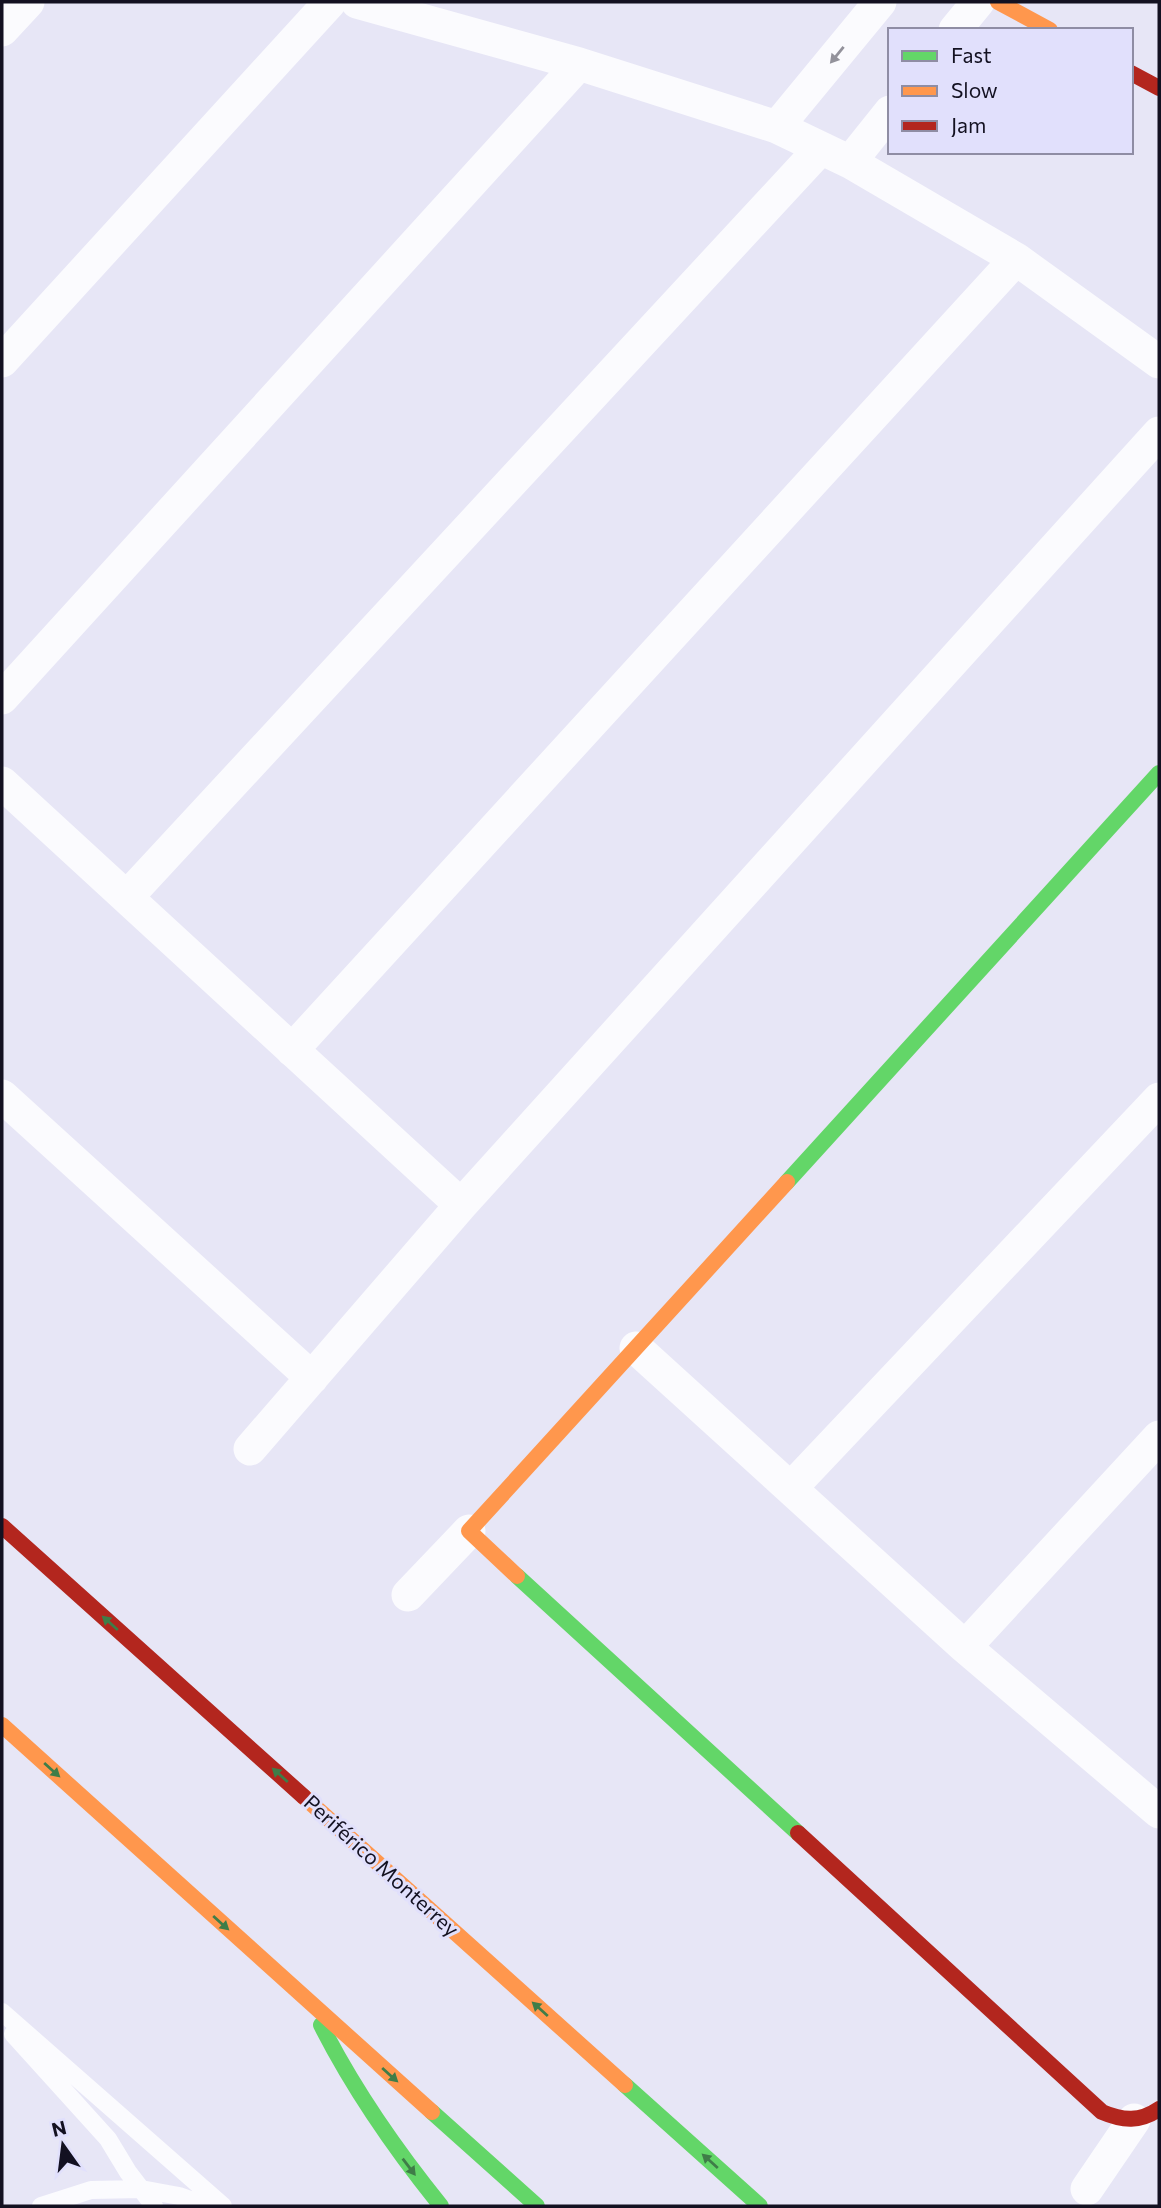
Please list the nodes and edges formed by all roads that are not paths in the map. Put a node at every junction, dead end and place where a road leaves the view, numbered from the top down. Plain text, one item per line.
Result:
1 (28, 2) edge
2 (330, 2) edge
3 (357, 2) edge
4 (880, 2) edge
5 (978, 2) edge
6 (998, 2) edge
7 (958, 28) edge
8 (1046, 28) edge
9 (2, 30) edge
10 (579, 64) junction
11 (1133, 74) edge
12 (1159, 88) edge
13 (888, 114) edge
14 (777, 127) junction
15 (835, 155) junction
16 (1016, 259) junction
17 (2, 361) edge
18 (1159, 362) edge
19 (1159, 433) edge
20 (2, 698) edge
21 (1159, 773) edge
22 (2, 783) edge
23 (127, 897) junction
24 (292, 1050) junction
25 (2, 1096) edge
26 (1159, 1099) edge
27 (461, 1205) junction
28 (636, 1348) junction
29 (312, 1378) junction
30 (1159, 1437) edge
31 (250, 1450) dead end
32 (791, 1488) junction
33 (2, 1526) edge
34 (469, 1531) junction
35 (408, 1595) dead end
36 (965, 1647) junction
37 (2, 1725) edge
38 (1153, 1796) edge
39 (311, 2004) junction
40 (2, 2012) edge
41 (2, 2021) edge
42 (1147, 2115) edge
43 (141, 2189) junction
44 (1087, 2189) dead end
45 (41, 2206) edge
46 (155, 2206) edge
47 (207, 2206) edge
48 (223, 2206) edge
49 (442, 2206) edge
50 (537, 2206) edge
51 (761, 2206) edge

1 - 9 street
2 - 17 street
3 - 10 street
4 -> 14 street
5 - 7 street
6 - 8 main road
10 - 14 street
10 - 20 street
11 - 12 main road
13 - 15 street
14 - 15 street
15 - 16 street
15 - 23 street
16 - 18 street
16 - 24 street
19 - 27 street
21 - 28 main road
22 - 23 street
23 - 24 street
24 - 27 street
25 - 29 street
26 - 32 street
27 - 29 street
28 - 32 street
28 - 34 main road
29 - 31 street
30 - 36 street
32 - 36 street
51 -> 33 main road, Periférico Monterrey
34 - 35 street
34 - 42 main road
36 - 38 street
37 -> 39 main road
39 -> 49 main road
39 -> 50 main road
40 - 48 lane
41 - 43 lane
42 - 44 street
43 - 45 lane
43 - 46 lane
43 - 47 lane

